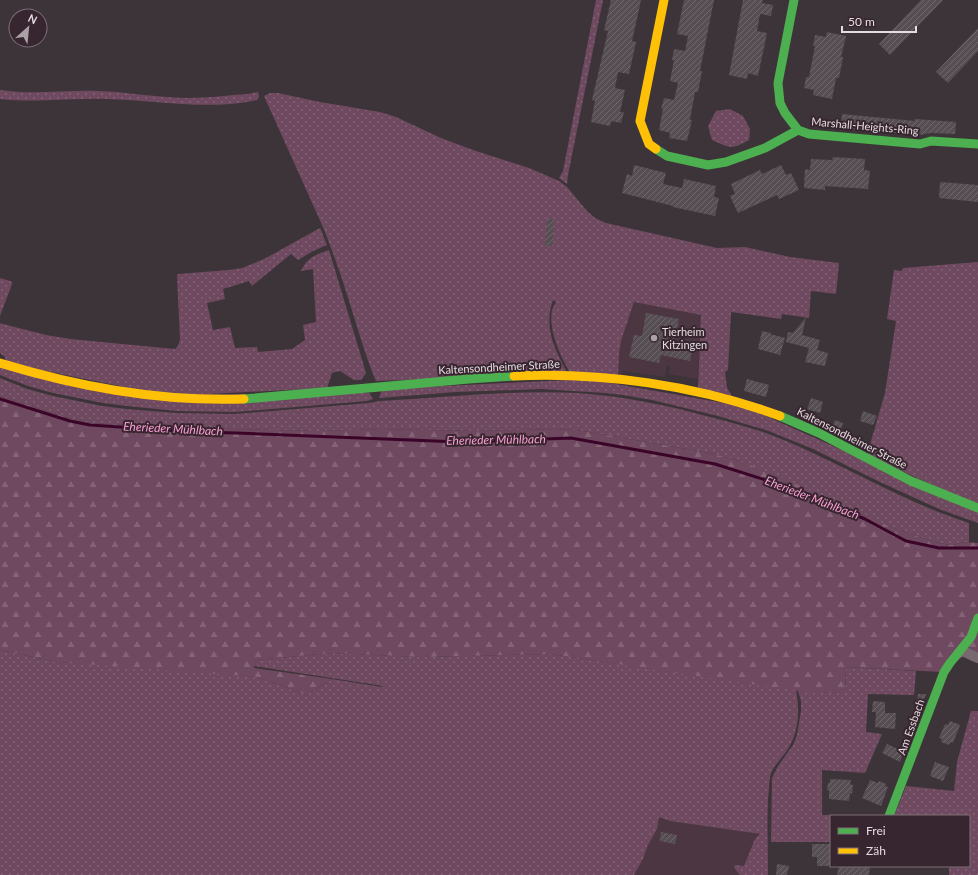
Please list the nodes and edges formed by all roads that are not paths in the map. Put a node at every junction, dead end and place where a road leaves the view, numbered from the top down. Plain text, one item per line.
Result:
1 (664, 0) edge
2 (794, 0) edge
3 (798, 130) junction
4 (978, 144) edge
5 (0, 363) edge
6 (978, 508) edge
7 (978, 618) edge
8 (960, 650) junction
9 (978, 658) edge
10 (889, 815) edge

1 - 3 main road, Marshall-Heights-Ring
2 - 3 main road, Marshall-Heights-Ring
3 - 4 main road, Marshall-Heights-Ring
5 - 6 main road, Kaltensondheimer Straße
7 - 8 main road, Am Essbach
8 - 9 street
8 - 10 main road, Am Essbach

